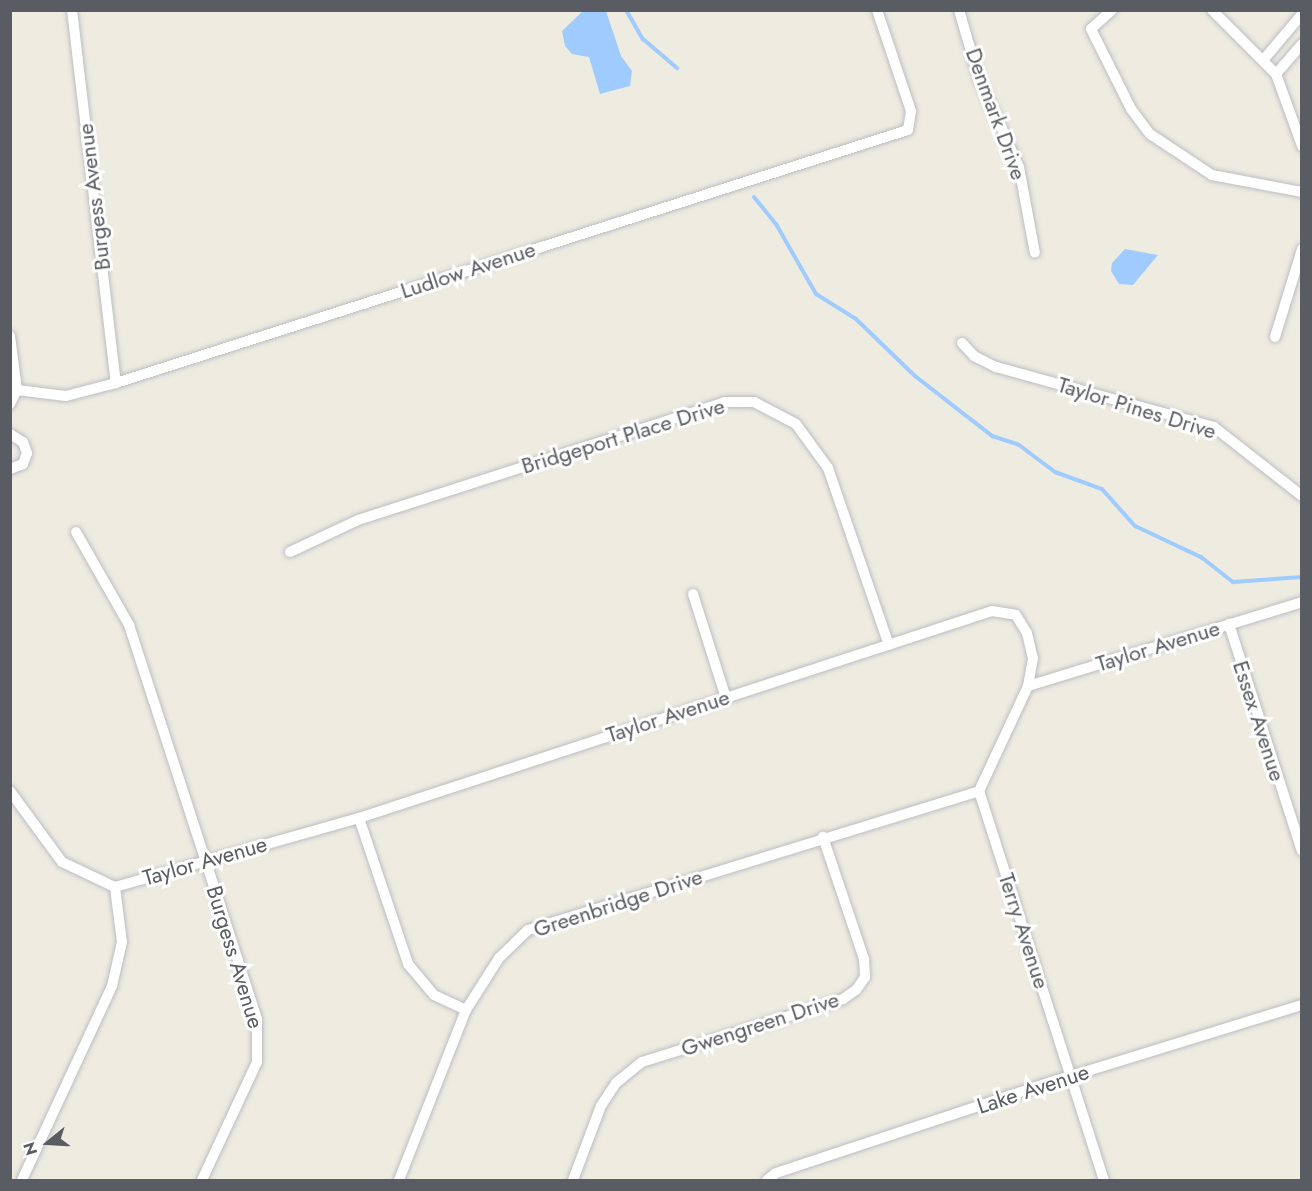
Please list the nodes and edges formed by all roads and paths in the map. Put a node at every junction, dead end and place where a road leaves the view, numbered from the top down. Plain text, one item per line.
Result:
1 (72, 10) edge
2 (877, 10) edge
3 (959, 10) edge
4 (1112, 10) edge
5 (1212, 10) edge
6 (1302, 14) edge
7 (1302, 44) edge
8 (1265, 58) junction
9 (1276, 74) junction
10 (1302, 146) edge
11 (1302, 192) edge
12 (1302, 249) edge
13 (1035, 253) dead end
14 (10, 336) edge
15 (1275, 337) dead end
16 (962, 343) dead end
17 (116, 383) junction
18 (17, 390) junction
19 (10, 404) edge
20 (10, 434) edge
21 (10, 470) edge
22 (1302, 496) edge
23 (76, 532) dead end
24 (290, 552) dead end
25 (693, 594) dead end
26 (1302, 602) edge
27 (1228, 624) junction
28 (889, 645) junction
29 (1028, 686) junction
30 (726, 698) junction
31 (10, 791) edge
32 (979, 791) junction
33 (359, 818) junction
34 (824, 837) junction
35 (1302, 851) edge
36 (204, 860) junction
37 (115, 887) junction
38 (1302, 1005) edge
39 (466, 1010) junction
40 (1071, 1076) junction
41 (22, 1180) edge
42 (202, 1180) edge
43 (399, 1180) edge
44 (573, 1180) edge
45 (767, 1180) edge
46 (1104, 1180) edge

1 - 17 street, Burgess Avenue
2 - 17 street, Ludlow Avenue
3 - 13 street, Denmark Drive
4 - 11 street
5 - 8 street
6 - 8 street
7 - 9 street
8 - 9 street
9 - 10 street
12 - 15 street
14 - 18 street
16 - 22 street, Taylor Pines Drive
17 - 18 street, Ludlow Avenue
18 - 19 street
20 - 21 street
23 - 36 street, Burgess Avenue
24 - 28 street, Bridgeport Place Drive
25 - 30 street
26 - 27 street, Taylor Avenue
27 - 29 street, Taylor Avenue
27 - 35 street, Essex Avenue
28 - 29 street, Taylor Avenue
28 - 30 street, Taylor Avenue
29 - 32 street
30 - 33 street, Taylor Avenue
31 - 37 street, Taylor Avenue
32 - 34 street, Greenbridge Drive
32 - 40 street, Terry Avenue
33 - 36 street, Taylor Avenue
33 - 39 street
34 - 39 street, Greenbridge Drive
34 - 44 street, Gwengreen Drive
36 - 37 street, Taylor Avenue
36 - 42 street, Burgess Avenue
37 - 41 street
38 - 40 street, Lake Avenue
39 - 43 street, Greenbridge Drive
40 - 45 street, Lake Avenue
40 - 46 street, Terry Avenue

